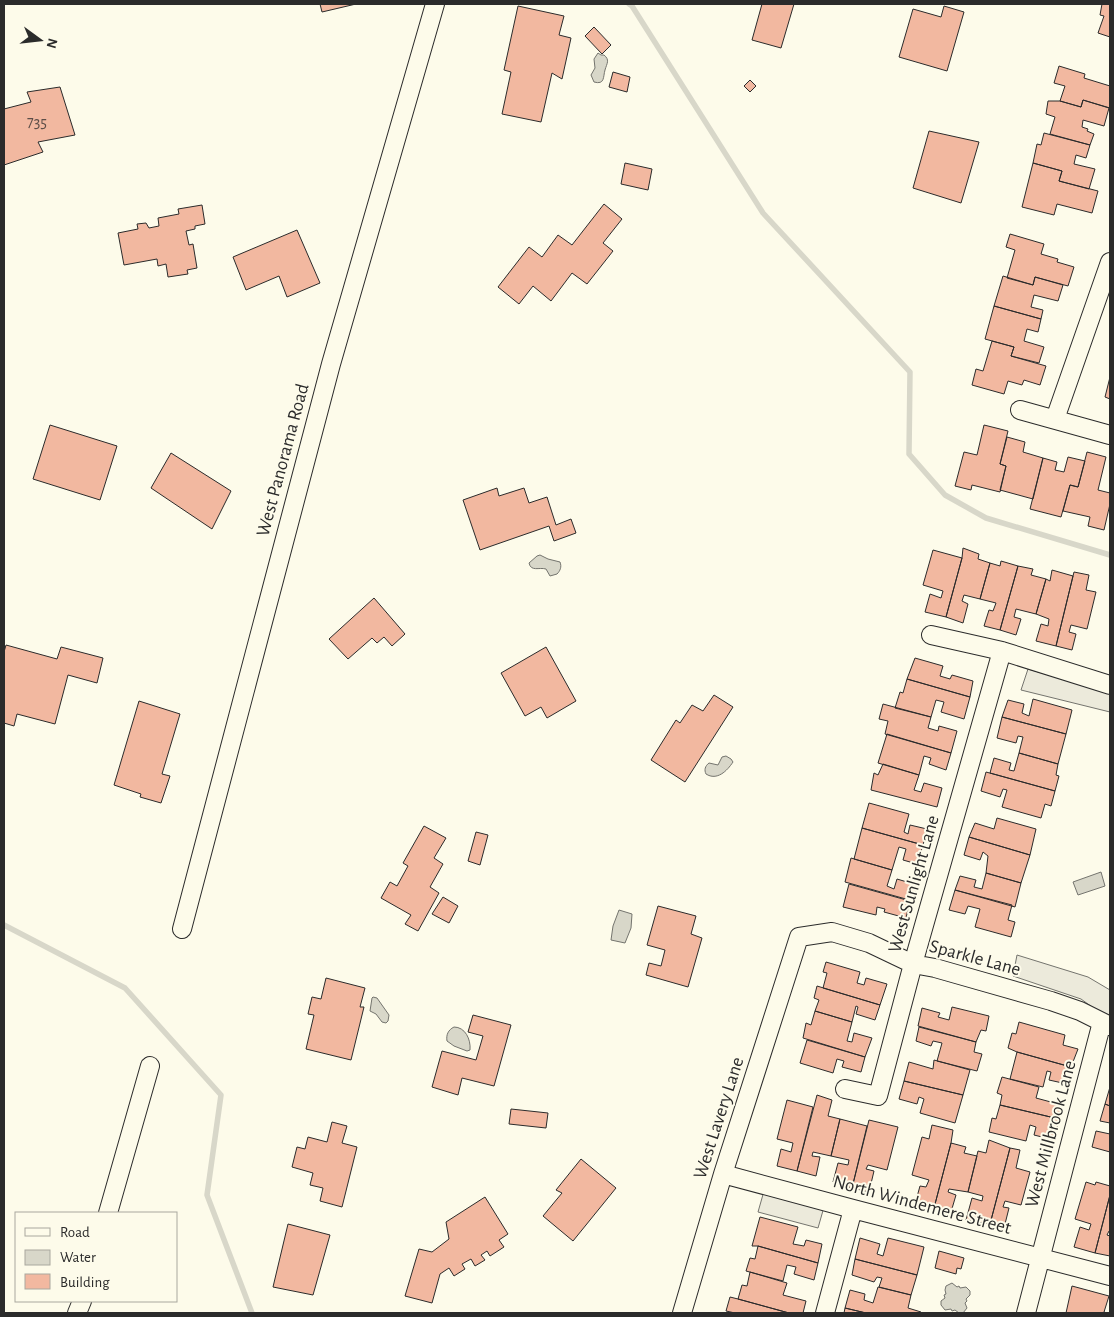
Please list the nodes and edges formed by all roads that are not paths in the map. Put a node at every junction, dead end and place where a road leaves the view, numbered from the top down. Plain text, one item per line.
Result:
1 (435, 4) edge
2 (1110, 262) edge
3 (1020, 410) dead end
4 (1056, 419) junction
5 (1110, 435) edge
6 (931, 635) dead end
7 (1002, 651) junction
8 (1110, 685) edge
9 (182, 929) dead end
10 (800, 936) joint
11 (914, 964) junction
12 (1106, 1024) edge
13 (150, 1066) dead end
14 (845, 1089) dead end
15 (723, 1174) junction
16 (853, 1209) junction
17 (108, 1212) edge
18 (1041, 1258) junction
19 (1110, 1276) edge
20 (682, 1313) edge
21 (825, 1313) edge
22 (1026, 1313) edge

1 - 9 street, West Panorama Road
2 - 4 street
3 - 4 street
4 - 5 street
6 - 7 street
7 - 8 street
7 - 11 street, West Sunlight Lane
10 - 11 street, Sparkle Lane
10 - 15 street, West Lavery Lane
11 - 12 street, Sparkle Lane
11 - 14 street, West Sunlight Lane
12 - 18 street, West Millbrook Lane
13 - 17 street
15 - 16 street, North Windemere Street
15 - 20 street, West Lavery Lane
16 - 18 street, North Windemere Street
16 - 21 street
18 - 19 street, North Windemere Street
18 - 22 street, West Millbrook Lane

